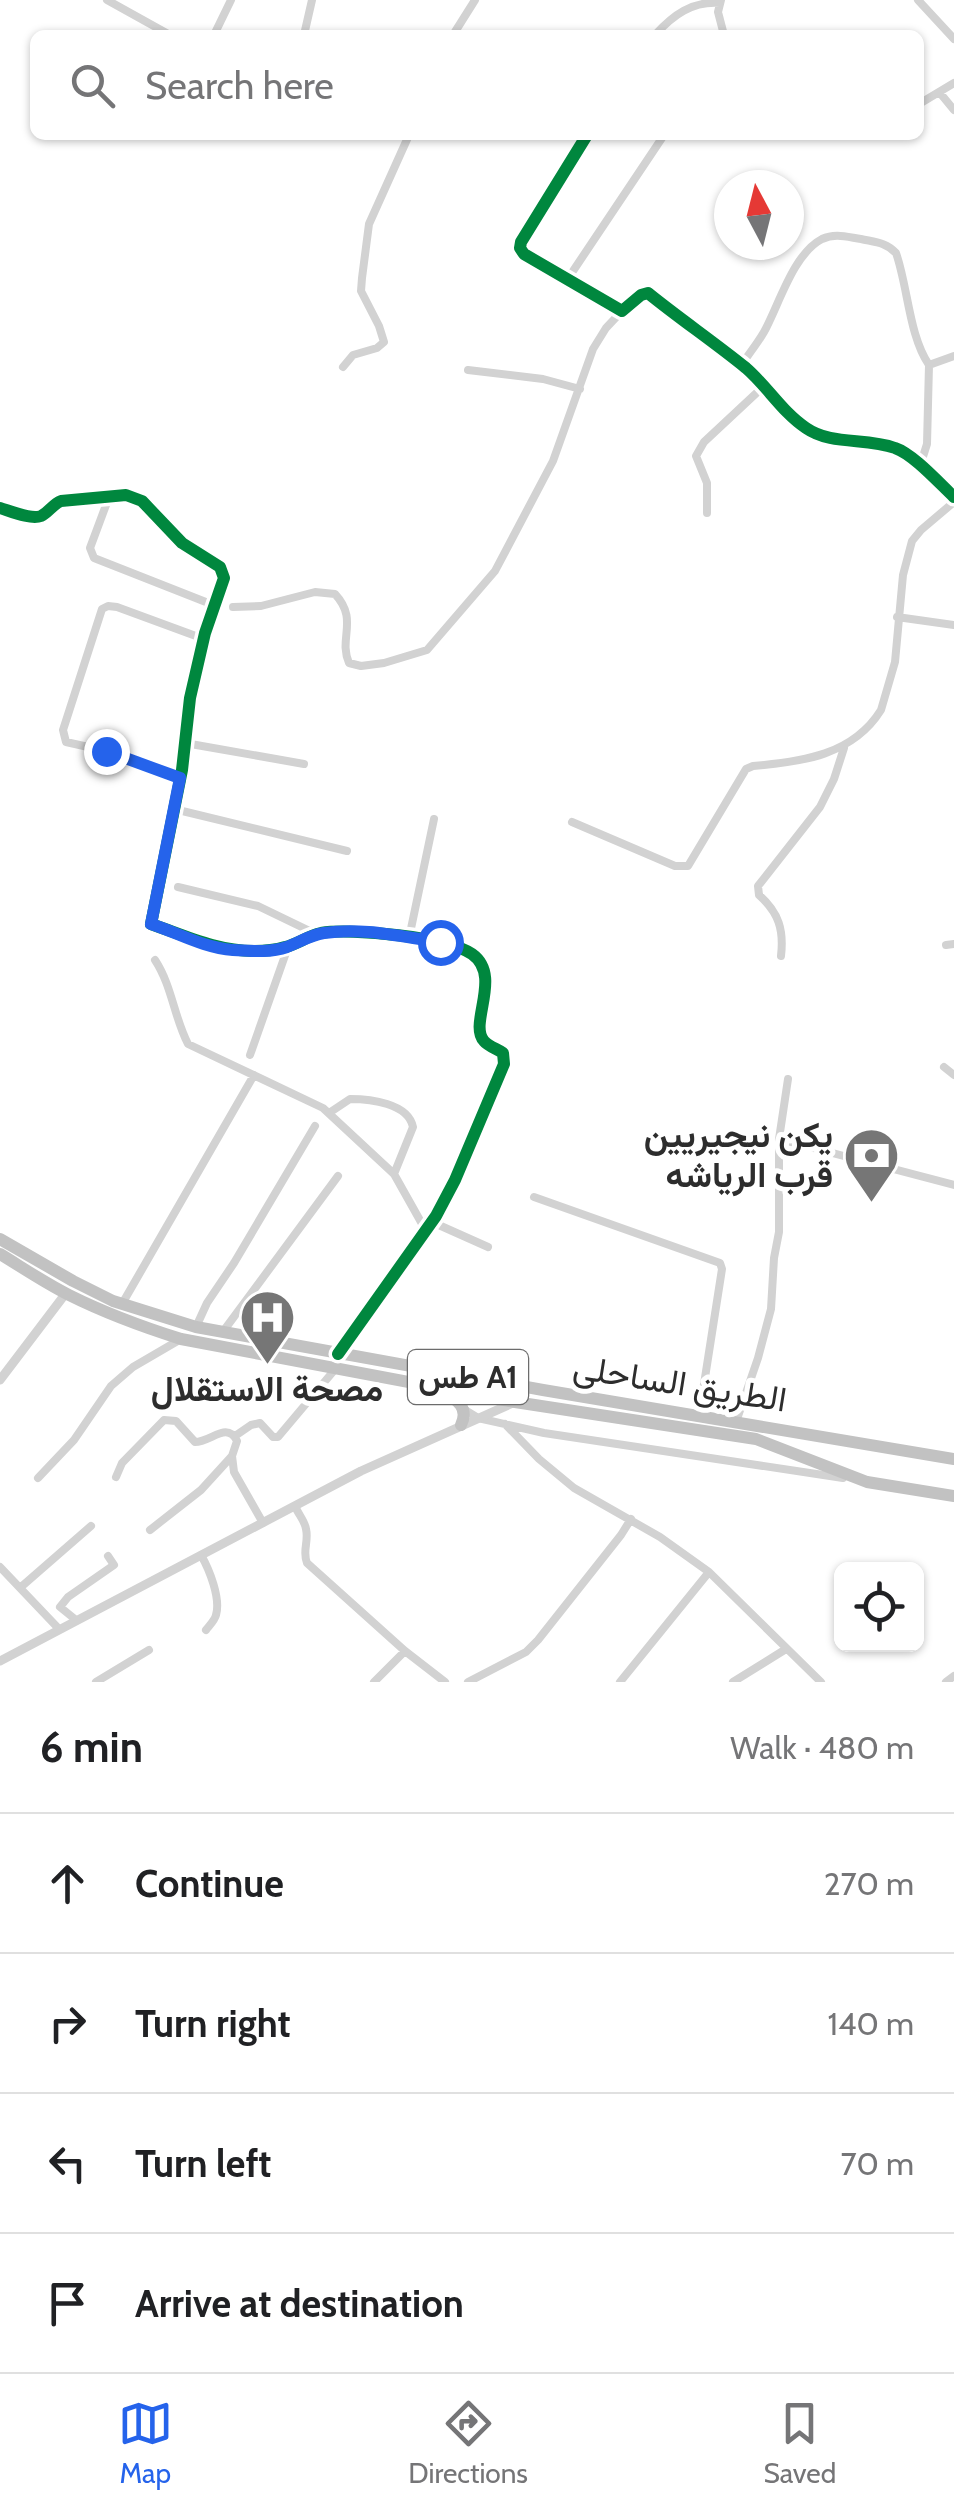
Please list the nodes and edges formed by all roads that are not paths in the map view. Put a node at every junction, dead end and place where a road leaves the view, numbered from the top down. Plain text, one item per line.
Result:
1 (108, 0) edge
2 (230, 0) edge
3 (312, 0) edge
4 (475, 0) edge
5 (918, 0) edge
6 (720, 2) edge
7 (161, 30) edge
8 (216, 30) edge
9 (305, 30) edge
10 (456, 30) edge
11 (659, 30) edge
12 (723, 30) edge
13 (954, 39) edge
14 (954, 83) edge
15 (940, 93) junction
16 (924, 101) edge
17 (954, 110) edge
18 (407, 140) edge
19 (584, 140) edge
20 (661, 140) edge
21 (567, 280) junction
22 (622, 311) junction
23 (954, 356) edge
24 (741, 364) junction
25 (929, 365) junction
26 (343, 367) dead end
27 (468, 370) dead end
28 (764, 386) junction
29 (580, 389) junction
30 (920, 466) junction
31 (109, 496) junction
32 (954, 500) edge
33 (0, 508) edge
34 (708, 514) dead end
35 (216, 606) junction
36 (233, 607) dead end
37 (897, 617) junction
38 (954, 625) edge
39 (204, 639) junction
40 (185, 743) junction
41 (844, 748) junction
42 (304, 764) dead end
43 (180, 778) junction
44 (174, 809) junction
45 (434, 818) dead end
46 (572, 822) dead end
47 (347, 851) dead end
48 (178, 888) dead end
49 (316, 934) junction
50 (409, 938) junction
51 (288, 946) junction
52 (781, 956) dead end
53 (155, 960) dead end
54 (250, 1054) dead end
55 (944, 1067) dead end
56 (254, 1075) junction
57 (954, 1075) edge
58 (788, 1080) dead end
59 (329, 1113) junction
60 (315, 1126) dead end
61 (779, 1139) junction
62 (394, 1174) junction
63 (338, 1176) dead end
64 (954, 1185) edge
65 (534, 1197) dead end
66 (429, 1226) junction
67 (0, 1239) edge
68 (488, 1247) dead end
69 (0, 1254) edge
70 (66, 1293) junction
71 (122, 1304) junction
72 (196, 1327) junction
73 (222, 1333) junction
74 (181, 1339) junction
75 (337, 1360) junction
76 (0, 1380) edge
77 (434, 1386) junction
78 (515, 1402) junction
79 (464, 1408) junction
80 (699, 1416) junction
81 (478, 1418) junction
82 (736, 1422) junction
83 (504, 1424) junction
84 (461, 1425) junction
85 (235, 1436) junction
86 (232, 1456) junction
87 (954, 1459) edge
88 (116, 1476) dead end
89 (38, 1478) dead end
90 (867, 1482) junction
91 (954, 1496) edge
92 (295, 1506) junction
93 (631, 1519) junction
94 (262, 1523) junction
95 (91, 1526) dead end
96 (150, 1530) dead end
97 (201, 1555) junction
98 (108, 1556) dead end
99 (0, 1567) edge
100 (708, 1572) junction
101 (21, 1587) junction
102 (76, 1620) junction
103 (59, 1629) junction
104 (206, 1630) dead end
105 (786, 1649) junction
106 (149, 1650) dead end
107 (405, 1651) junction
108 (0, 1661) edge
109 (954, 1676) edge
110 (96, 1682) edge
111 (374, 1682) edge
112 (444, 1682) edge
113 (468, 1682) edge
114 (620, 1682) edge
115 (733, 1682) edge
116 (820, 1682) edge
117 (946, 1682) edge

1 - 7 street
2 - 8 street
3 - 9 street
4 - 10 street
5 - 13 street
6 - 11 street
6 - 12 street
14 - 15 street
15 - 16 street
15 - 17 street
18 - 26 street
19 - 21 street
20 - 21 street
21 - 22 street
22 - 24 street
22 - 29 street
23 - 25 street
24 - 25 street
24 - 28 street
25 - 30 street
27 - 29 street
28 - 30 street
28 - 34 street
29 - 36 street
30 - 32 street
31 - 33 street
31 - 35 street
31 - 35 street
32 - 37 street
35 - 39 street
37 - 38 street
37 - 41 street
39 - 40 street
39 - 43 street
40 - 42 street
40 - 43 street
41 - 46 street
41 - 52 street
43 - 44 street
44 - 47 street
44 - 51 street
45 - 50 street
48 - 49 street
49 - 50 street
49 - 51 street
50 - 66 street
51 - 54 street
53 - 56 street
55 - 57 street
56 - 59 street
56 - 71 street
58 - 61 street
59 - 62 street
59 - 62 street
60 - 72 street
61 - 64 street
61 - 82 street
62 - 66 street
63 - 73 street
65 - 80 street
66 - 68 street
66 - 75 street
67 - 71 highway, الطريق الساحلى / طس A1
69 - 70 highway, الطريق الساحلى / طس A1
70 - 74 highway, الطريق الساحلى / طس A1
70 - 76 street
71 - 72 highway, الطريق الساحلى / طس A1
72 - 73 highway, الطريق الساحلى / طس A1
73 - 75 highway, الطريق الساحلى / طس A1
74 - 75 highway, الطريق الساحلى / طس A1
74 - 89 street
75 - 77 highway, الطريق الساحلى / طس A1
75 - 80 highway, الطريق الساحلى / طس A1
75 - 85 street
77 - 78 highway, الطريق الساحلى / طس A1
77 - 79 highway
78 - 81 street
78 - 90 highway, الطريق الساحلى / طس A1
79 - 81 street
79 - 84 highway
80 - 82 highway, الطريق الساحلى / طس A1
81 - 83 street
81 - 84 street
82 - 87 highway, الطريق الساحلى / طس A1
83 - 90 street
83 - 93 street
84 - 92 street
85 - 86 street
85 - 88 street
86 - 94 street
86 - 96 street
90 - 91 highway, الطريق الساحلى
92 - 94 street
92 - 107 street
93 - 100 street
93 - 113 street
94 - 97 street
95 - 101 street
97 - 102 street
97 - 104 street
98 - 102 street
99 - 101 street
100 - 105 street
100 - 114 street
101 - 103 street
102 - 103 street
103 - 108 street
105 - 115 street
105 - 116 street
106 - 110 street
107 - 111 street
107 - 112 street
109 - 117 street

